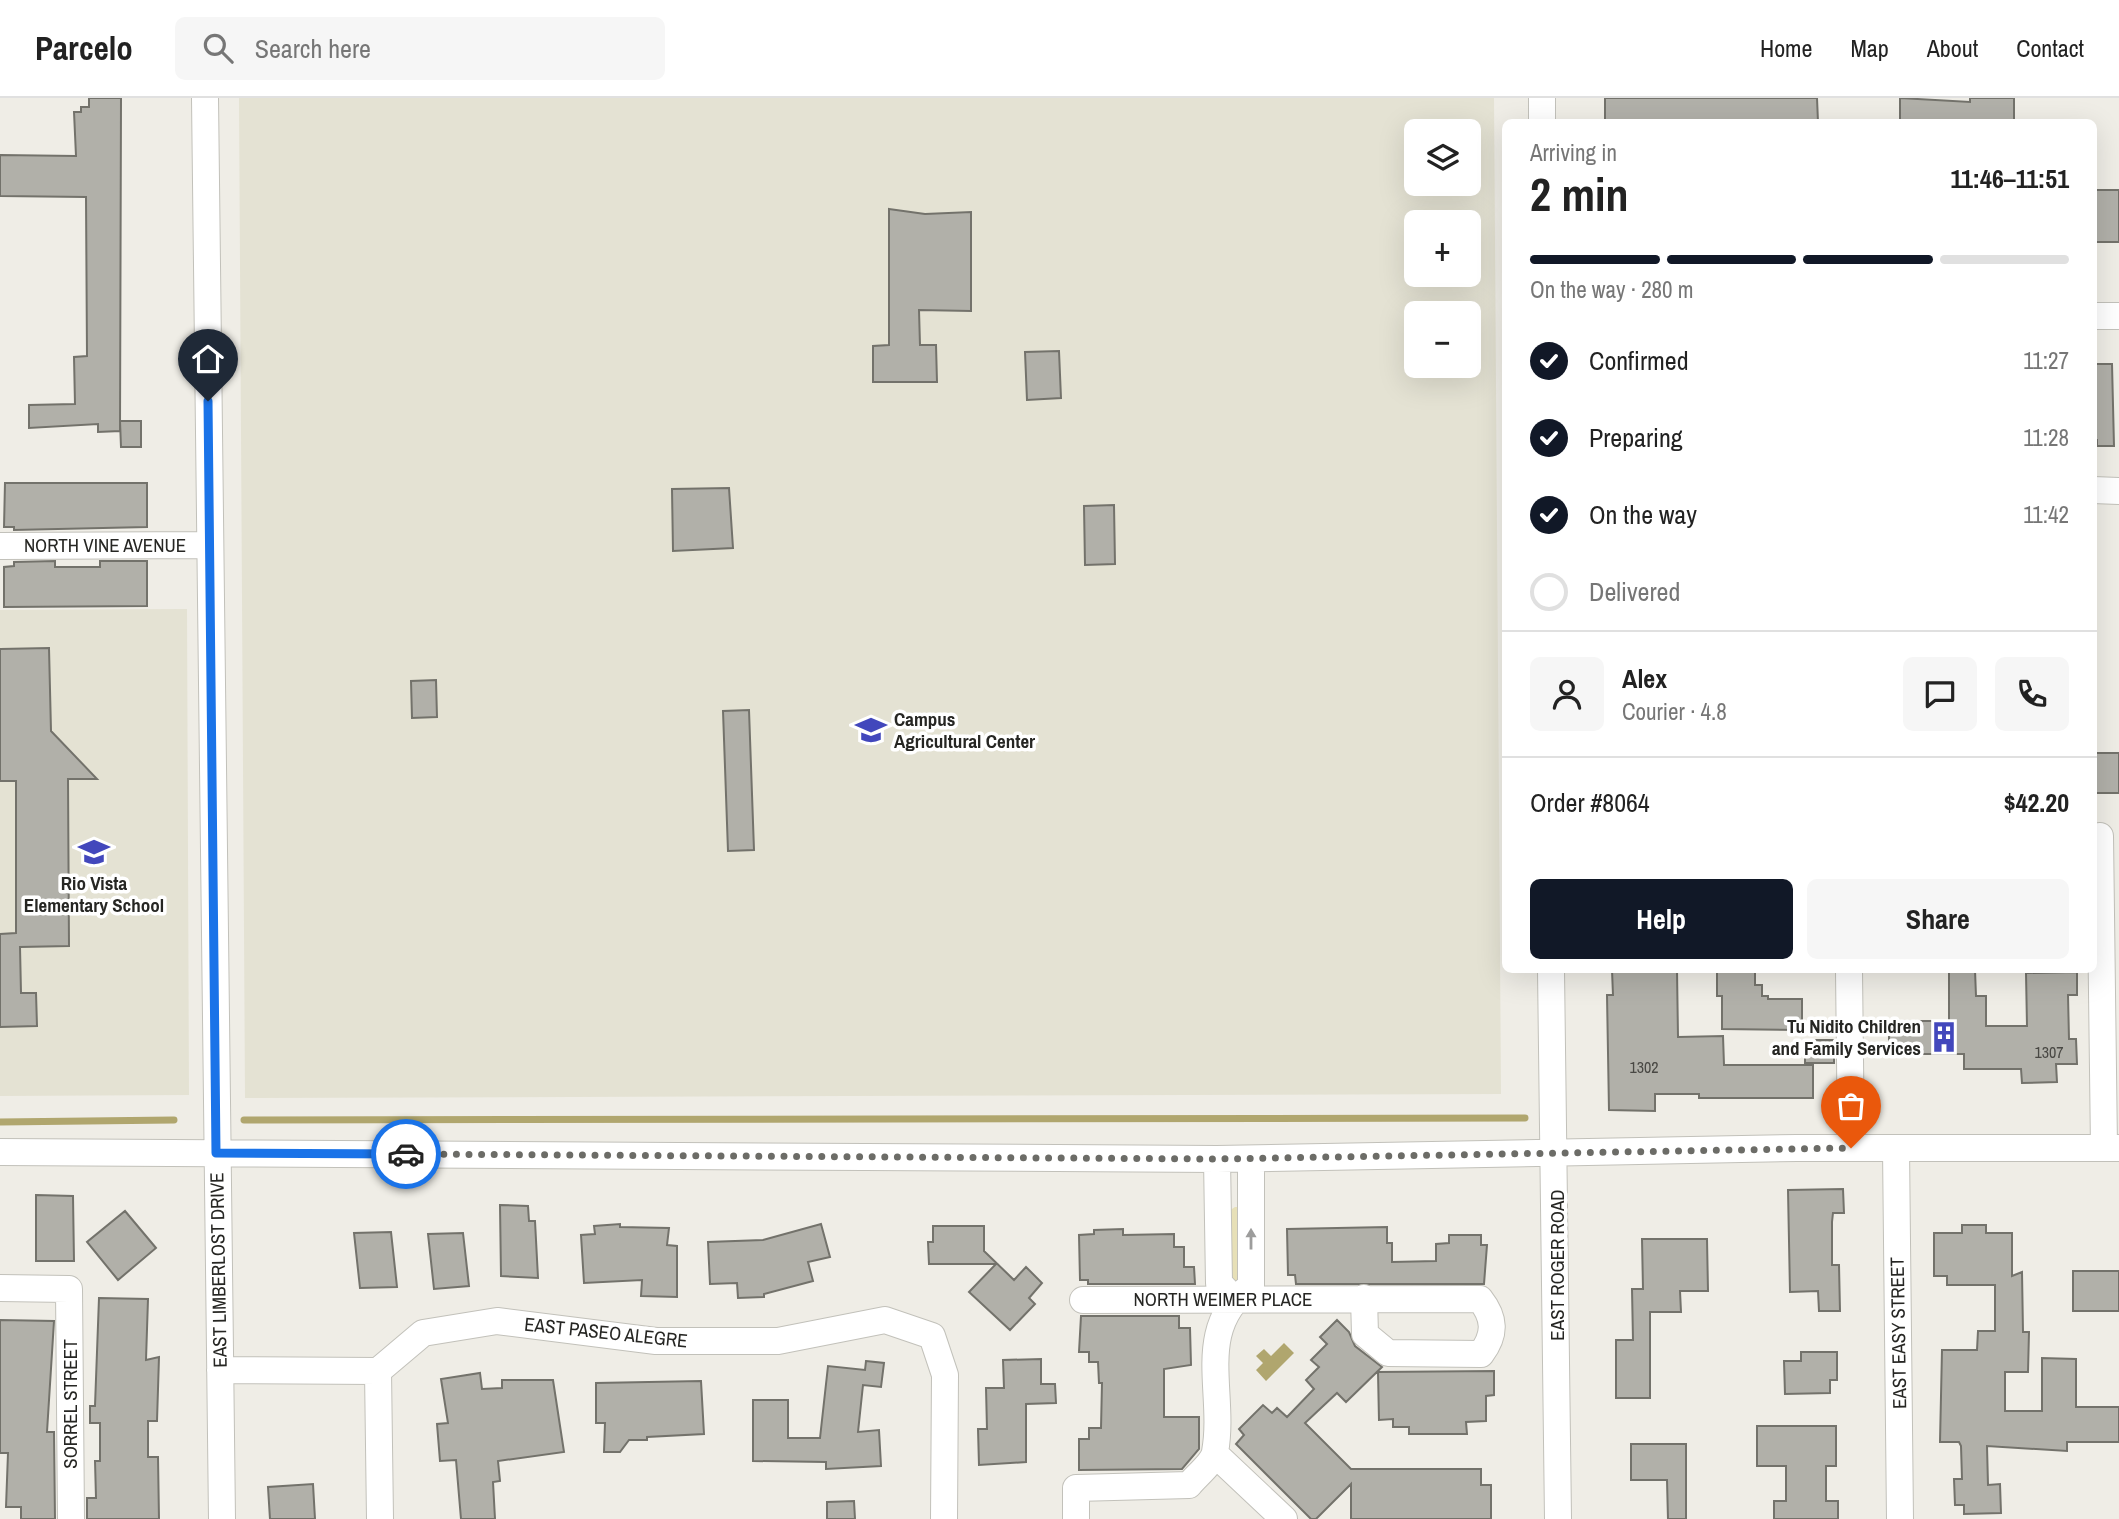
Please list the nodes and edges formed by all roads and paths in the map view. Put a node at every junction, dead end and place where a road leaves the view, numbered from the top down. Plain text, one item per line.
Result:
1 (205, 98) edge
2 (1542, 98) edge
3 (1542, 119) edge
4 (2097, 316) edge
5 (2119, 316) edge
6 (2097, 490) edge
7 (2119, 491) edge
8 (210, 545) junction
9 (0, 546) edge
10 (2104, 836) edge
11 (1551, 973) edge
12 (1849, 973) edge
13 (1851, 1148) junction
14 (1896, 1148) junction
15 (2112, 1148) edge
16 (0, 1152) edge
17 (1556, 1152) junction
18 (216, 1153) junction
19 (1217, 1159) junction
20 (1251, 1159) junction
21 (0, 1288) edge
22 (1364, 1298) junction
23 (1234, 1299) junction
24 (1083, 1300) dead end
25 (220, 1370) junction
26 (378, 1371) junction
27 (1215, 1454) junction
28 (71, 1519) edge
29 (222, 1519) edge
30 (380, 1519) edge
31 (944, 1519) edge
32 (1076, 1519) edge
33 (1284, 1519) edge
34 (1558, 1519) edge
35 (1900, 1519) edge

1 - 8 street, EAST LIMBERLOST DRIVE
2 - 3 street
4 - 5 street
6 - 7 street
8 - 9 street, NORTH VINE AVENUE
8 - 18 street, EAST LIMBERLOST DRIVE
10 - 15 street
11 - 17 street, EAST ROGER ROAD
12 - 13 street
13 - 14 street
13 - 17 street
14 - 15 street
14 - 35 street, EAST EASY STREET
16 - 18 street
17 - 20 street
17 - 34 street, EAST ROGER ROAD
18 - 19 street
18 - 25 street, EAST LIMBERLOST DRIVE
19 - 20 street
19 - 23 street
23 -> 20 street
21 - 28 street, SORREL STREET
22 - 22 street, NORTH WEIMER PLACE
22 - 23 street, NORTH WEIMER PLACE
23 - 24 street, NORTH WEIMER PLACE
23 - 27 street
25 - 26 street
25 - 29 street, EAST LIMBERLOST DRIVE
26 - 30 street
26 - 31 street, EAST PASEO ALEGRE
27 - 32 street
27 - 33 street

